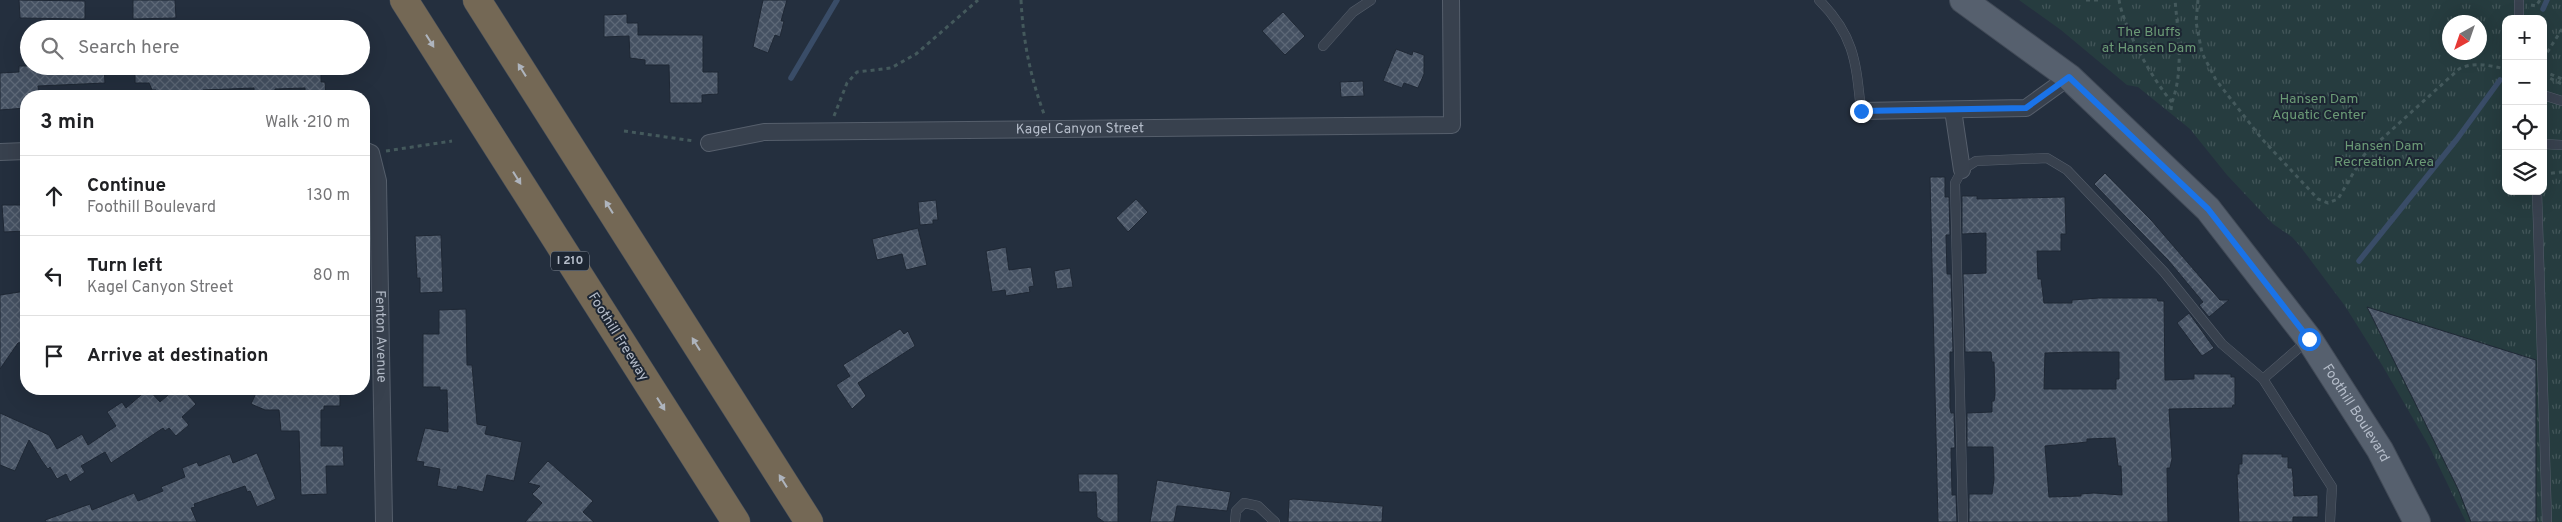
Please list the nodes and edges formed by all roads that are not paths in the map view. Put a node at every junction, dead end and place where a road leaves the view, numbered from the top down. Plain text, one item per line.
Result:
1 (404, 0) edge
2 (477, 0) edge
3 (1371, 0) edge
4 (1451, 0) edge
5 (1819, 0) edge
6 (1963, 0) edge
7 (2519, 0) edge
8 (2519, 15) edge
9 (1323, 46) dead end
10 (2069, 77) junction
11 (2547, 96) edge
12 (2562, 101) edge
13 (1953, 110) junction
14 (1861, 111) joint
15 (709, 143) road end
16 (2562, 145) edge
17 (2547, 147) edge
18 (20, 151) edge
19 (0, 152) edge
20 (370, 160) edge
21 (1962, 170) junction
22 (2536, 195) edge
23 (2309, 339) junction
24 (2263, 379) junction
25 (383, 522) edge
26 (396, 522) edge
27 (736, 522) edge
28 (809, 522) edge
29 (1235, 522) edge
30 (1275, 522) edge
31 (1963, 522) edge
32 (2330, 522) edge
33 (2417, 522) edge
34 (2547, 522) edge

1 -> 27 highway, Foothill Freeway / I 210
28 -> 2 highway
3 - 9 lane
4 - 15 street, Kagel Canyon Street
5 - 14 lane
6 - 10 main road, Foothill Boulevard
7 - 8 lane
10 - 13 street
10 - 23 main road, Foothill Boulevard
11 - 12 lane
13 - 14 street
13 - 21 street
16 - 17 lane
18 - 19 street
20 - 25 street, Fenton Avenue
21 - 24 lane
21 - 31 lane
22 - 34 lane
23 - 24 lane
23 - 33 main road, Foothill Boulevard
24 - 32 lane
25 - 26 street
29 - 30 lane

